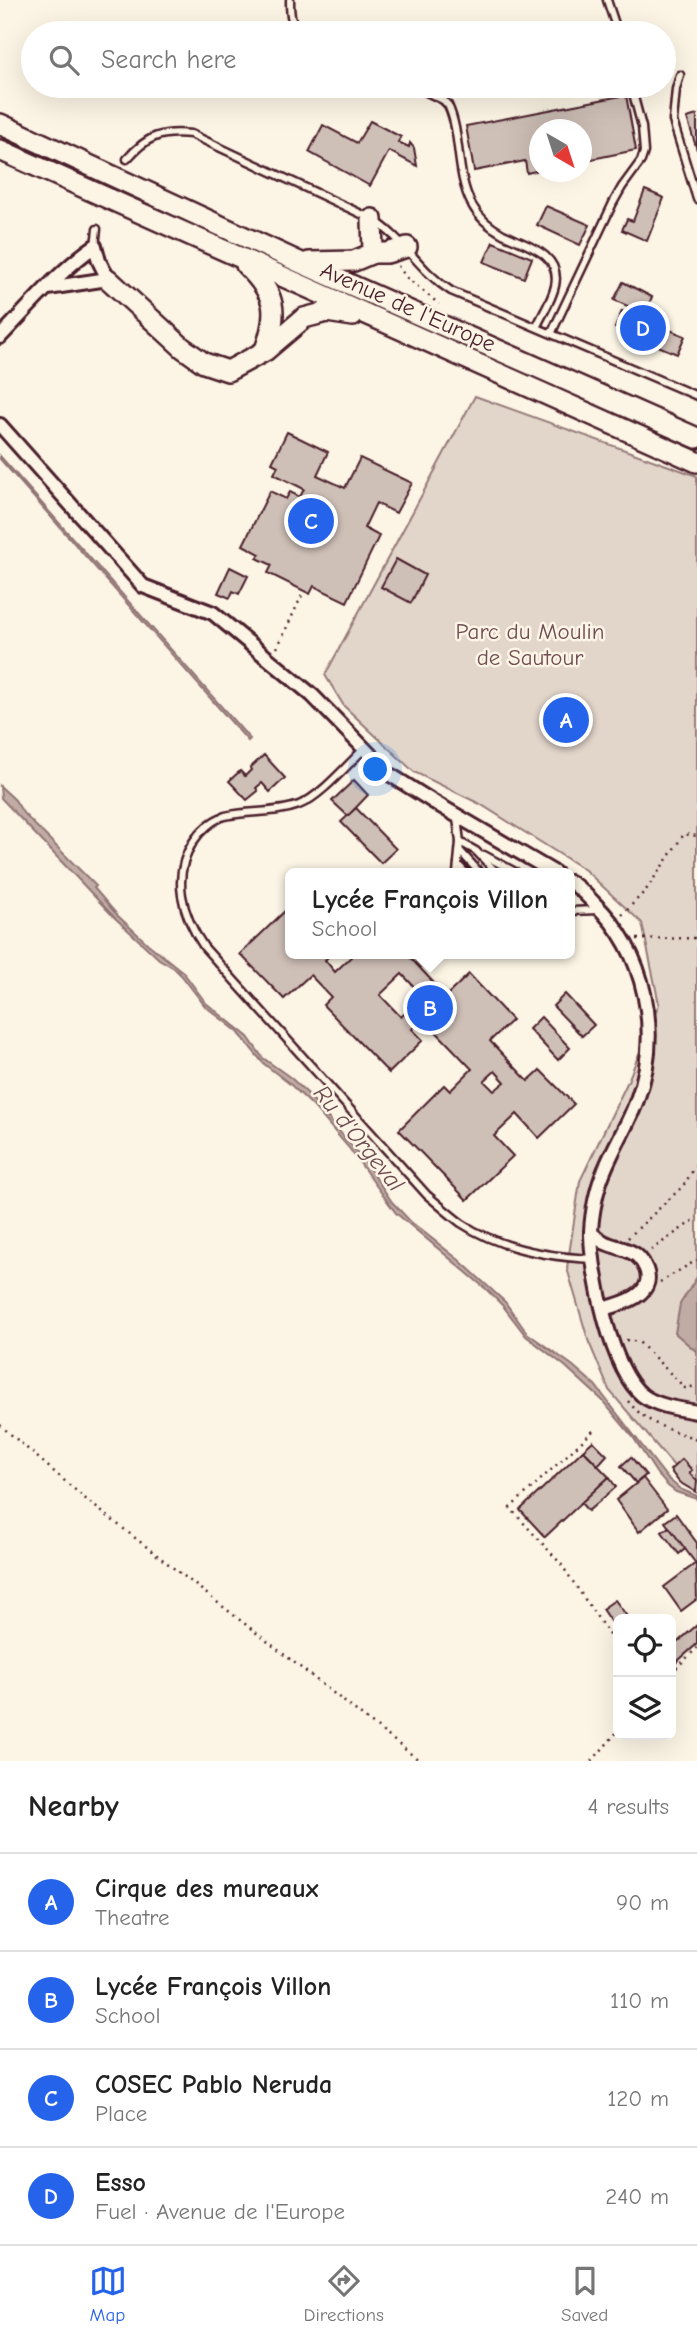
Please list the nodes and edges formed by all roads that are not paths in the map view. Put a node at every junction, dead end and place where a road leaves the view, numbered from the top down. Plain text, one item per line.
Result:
1 (290, 0) edge
2 (607, 0) edge
3 (292, 21) edge
4 (614, 21) edge
5 (680, 75) dead end
6 (676, 89) edge
7 (439, 98) edge
8 (634, 98) edge
9 (675, 98) edge
10 (0, 124) edge
11 (0, 150) edge
12 (127, 159) dead end
13 (697, 199) edge
14 (372, 219) junction
15 (97, 229) dead end
16 (96, 246) junction
17 (407, 247) junction
18 (373, 253) junction
19 (239, 258) junction
20 (299, 262) junction
21 (108, 279) junction
22 (48, 288) junction
23 (368, 316) junction
24 (537, 326) junction
25 (552, 332) junction
26 (0, 337) edge
27 (265, 351) junction
28 (697, 396) edge
29 (0, 425) edge
30 (697, 438) edge
31 (697, 462) edge
32 (364, 750) junction
33 (457, 816) junction
34 (460, 842) junction
35 (460, 851) junction
36 (476, 851) junction
37 (458, 865) junction
38 (458, 868) edge
39 (461, 868) edge
40 (475, 868) edge
41 (492, 868) edge
42 (508, 868) edge
43 (546, 868) edge
44 (575, 886) edge
45 (601, 909) junction
46 (575, 911) edge
47 (591, 1233) junction
48 (594, 1259) junction
49 (603, 1309) junction
50 (697, 1412) edge

1 - 3 lane
2 - 4 lane
5 - 6 lane
7 - 24 lane
8 - 25 lane
9 - 13 lane
10 - 20 main road, Avenue de l'Europe
11 - 19 main road, Avenue de l'Europe
12 - 14 lane
14 - 17 lane
14 - 18 main road
15 - 16 lane
16 - 21 street
16 - 22 street
17 - 18 main road
17 - 24 lane
18 - 20 main road
19 - 23 main road, Avenue de l'Europe
19 - 27 main road
20 - 30 main road, Avenue de l'Europe
21 - 22 street
21 - 27 main road
22 - 26 street
23 - 27 main road
23 - 31 main road, Avenue de l'Europe
24 - 25 lane
25 - 28 lane
29 - 32 street
32 - 33 street
32 - 48 lane
33 - 34 lane
33 - 43 street
34 - 35 lane
34 - 36 lane
35 - 37 lane
35 - 40 lane
36 - 41 lane
36 - 42 lane
37 - 38 lane
37 - 39 lane
44 - 45 street
45 - 46 lane
45 - 47 street
47 - 48 street
47 - 49 street
48 - 49 street
49 - 50 street

